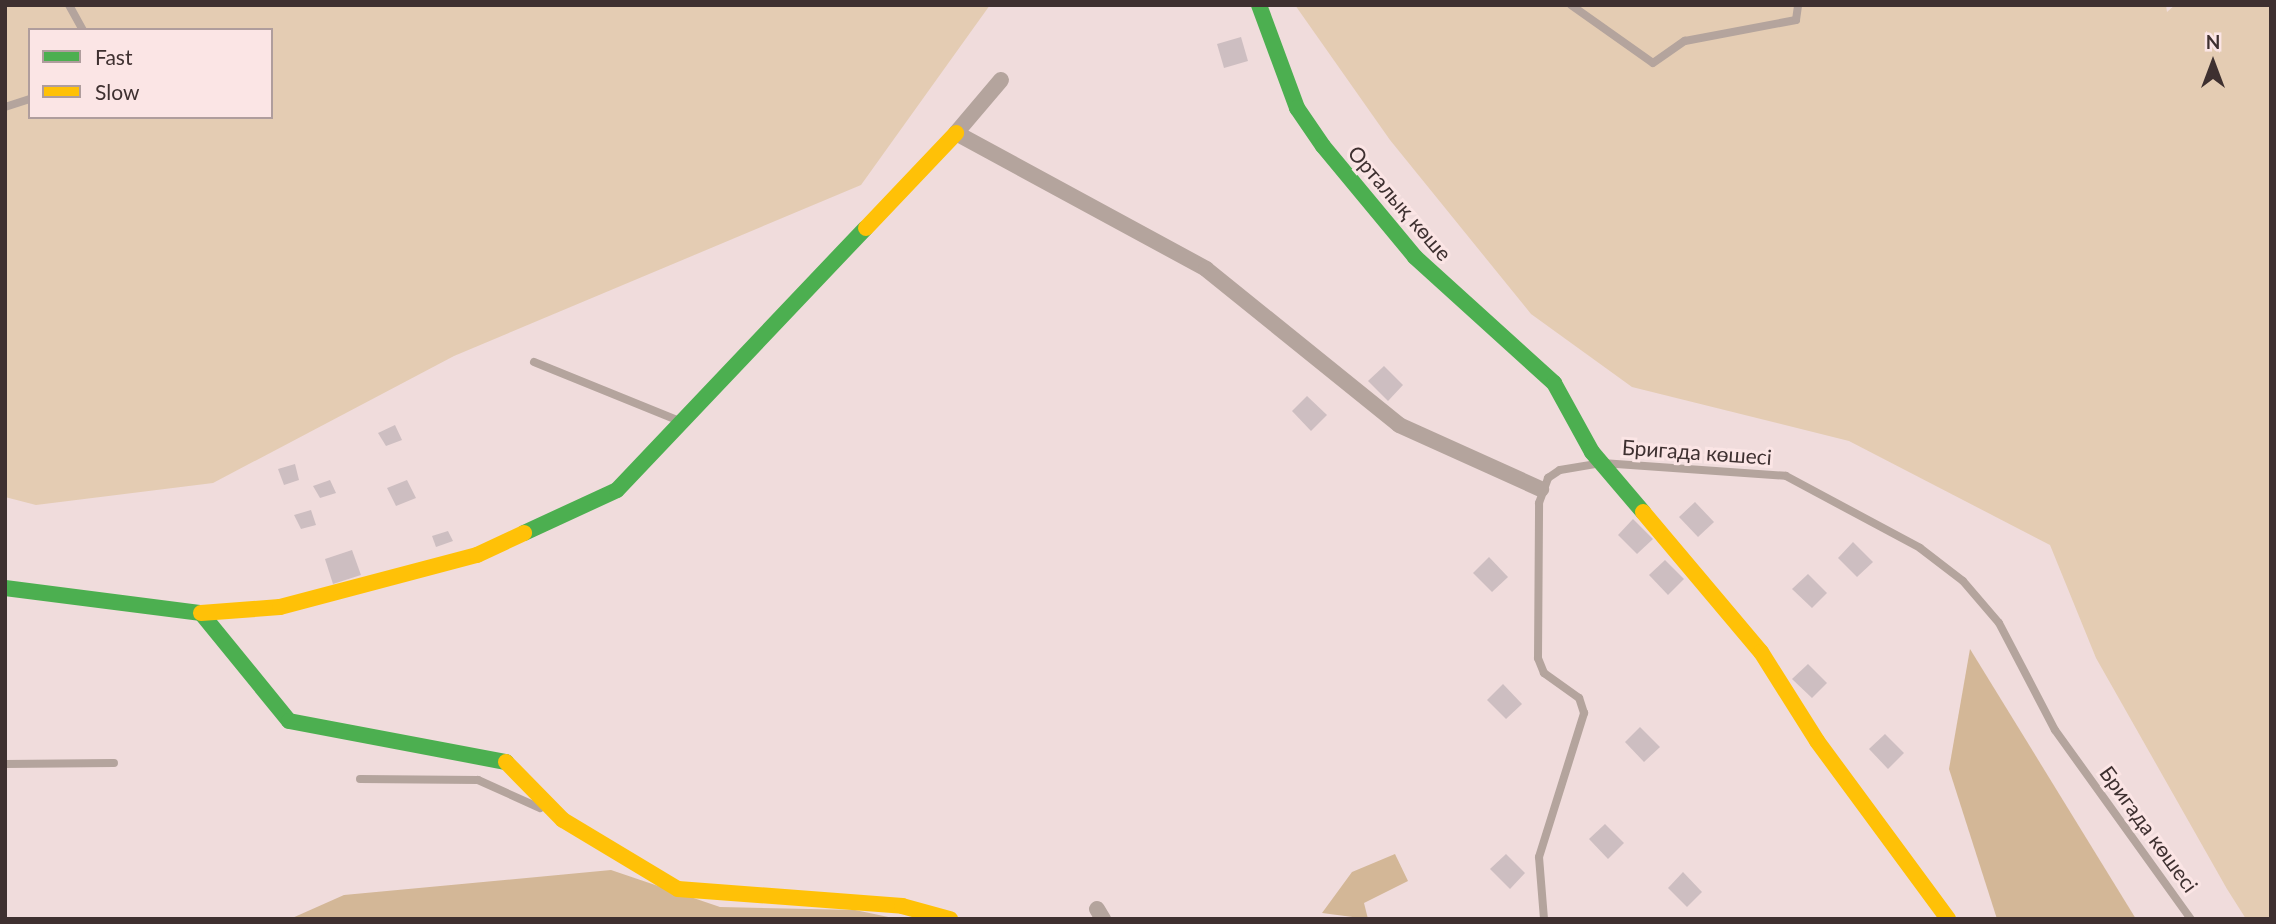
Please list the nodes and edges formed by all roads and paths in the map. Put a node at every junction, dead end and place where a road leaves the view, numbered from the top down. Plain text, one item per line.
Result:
1 (69, 5) edge
2 (1259, 5) edge
3 (1571, 5) edge
4 (1798, 5) edge
5 (82, 28) edge
6 (1001, 80) dead end
7 (28, 100) edge
8 (5, 107) edge
9 (956, 133) junction
10 (534, 362) dead end
11 (682, 422) junction
12 (1602, 463) junction
13 (1541, 489) junction
14 (5, 588) edge
15 (201, 614) junction
16 (114, 763) dead end
17 (5, 764) edge
18 (360, 779) dead end
19 (563, 820) junction
20 (950, 919) edge
21 (1544, 919) edge
22 (1948, 919) edge
23 (2191, 919) edge

1 - 5 lane
2 - 12 street, Орталық көше
3 - 4 lane
6 - 9 street
7 - 8 lane
9 - 11 street
9 - 13 street
10 - 11 lane
11 - 15 street
12 - 13 lane, Бригада көшесі
12 - 22 street, Орталық көше
12 - 23 lane, Бригада көшесі
13 - 21 lane
14 - 15 street
15 - 19 street
16 - 17 lane
18 - 19 lane
19 - 20 street

